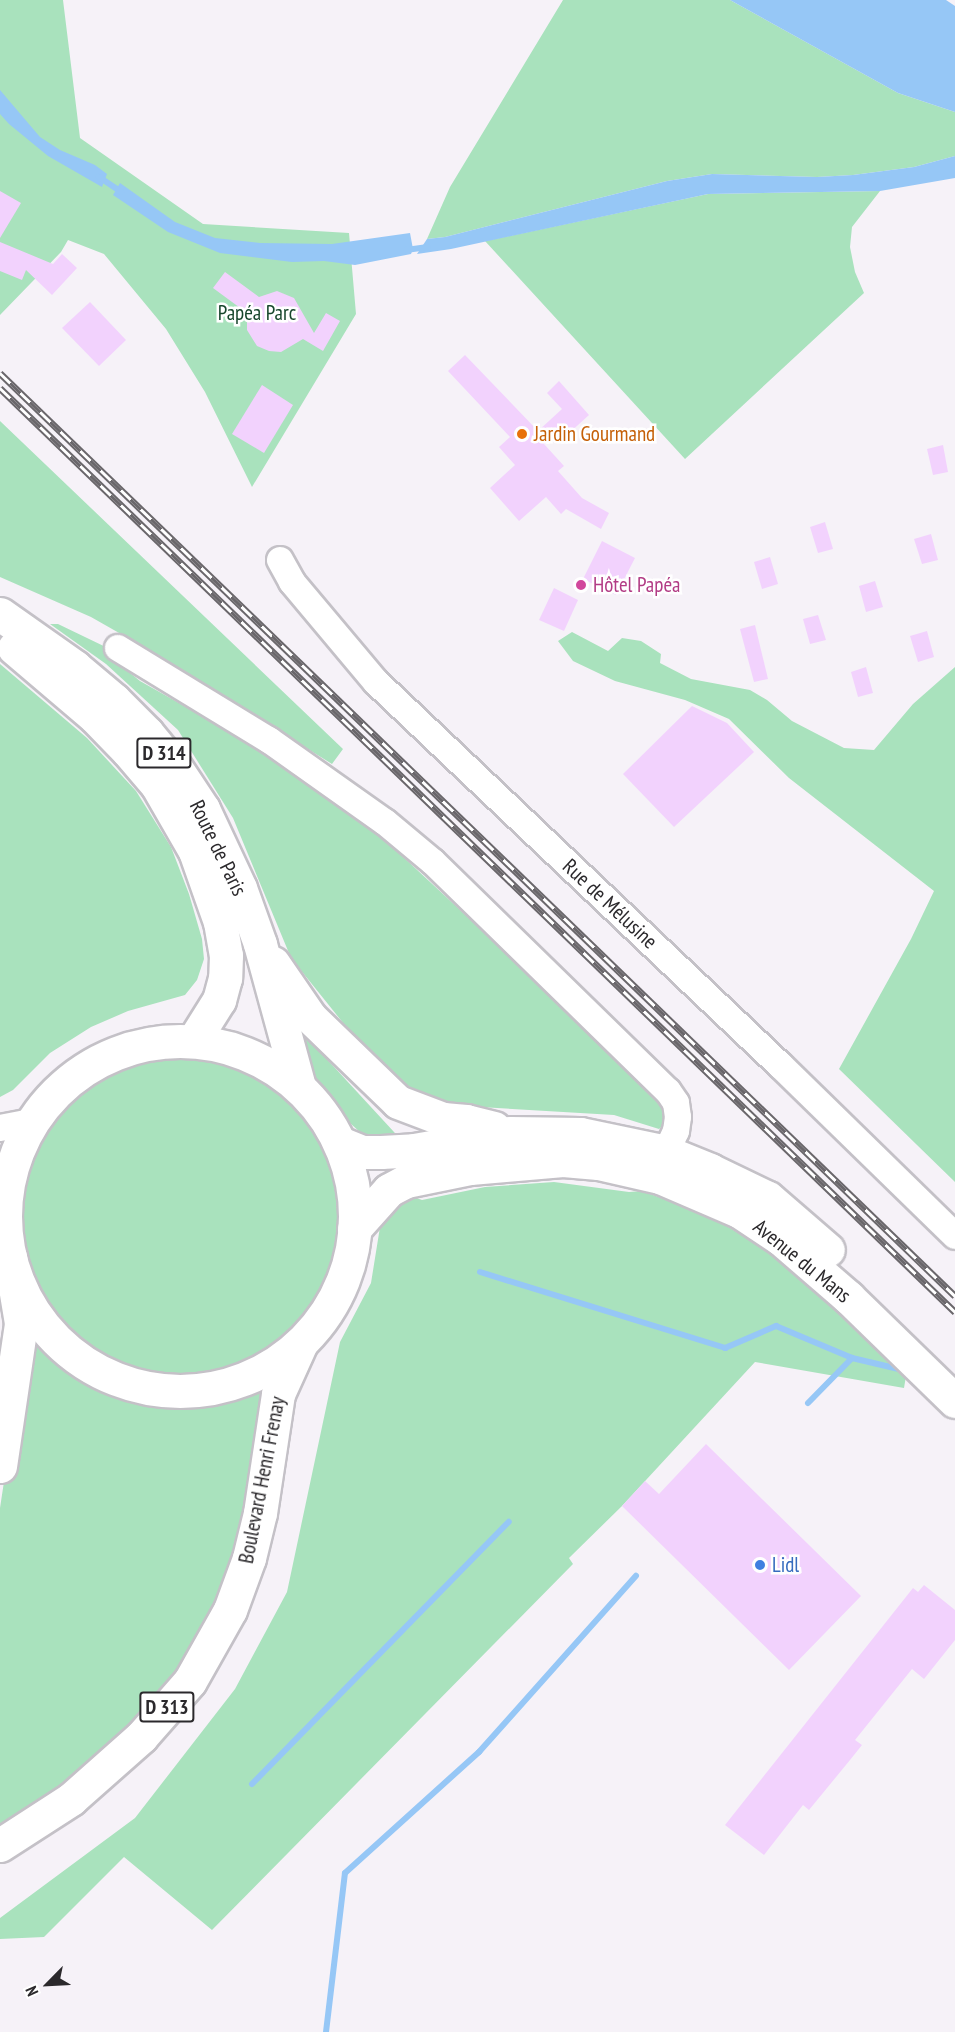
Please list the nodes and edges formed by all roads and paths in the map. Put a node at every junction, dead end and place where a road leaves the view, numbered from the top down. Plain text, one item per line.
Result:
1 (280, 560) dead end
2 (0, 614) edge
3 (0, 639) edge
4 (118, 648) dead end
5 (260, 944) junction
6 (194, 1040) junction
7 (299, 1087) junction
8 (32, 1122) junction
9 (0, 1128) edge
10 (510, 1132) junction
11 (340, 1143) junction
12 (666, 1152) junction
13 (4, 1177) edge
14 (354, 1229) junction
15 (955, 1236) edge
16 (10, 1257) junction
17 (301, 1343) junction
18 (955, 1370) edge
19 (955, 1401) edge
20 (0, 1466) edge
21 (0, 1845) edge

1 - 15 street, Rue de Mélusine
2 - 5 main road, Route de Paris / D 314
3 - 6 main road, Route de Paris / D 314
4 - 12 street
5 - 7 main road, Route de Paris / D 314
5 - 10 main road
6 - 7 main road
6 - 8 main road
7 - 11 main road
8 - 9 street
8 - 13 main road
10 - 11 main road, Avenue du Mans
10 - 12 main road, Avenue du Mans
11 - 14 main road
12 - 18 main road, Avenue du Mans
13 - 16 main road
14 - 17 main road
14 - 19 main road, Avenue du Mans
16 - 17 main road
16 - 20 main road
17 - 21 main road, Boulevard Henri Frenay / D 313

